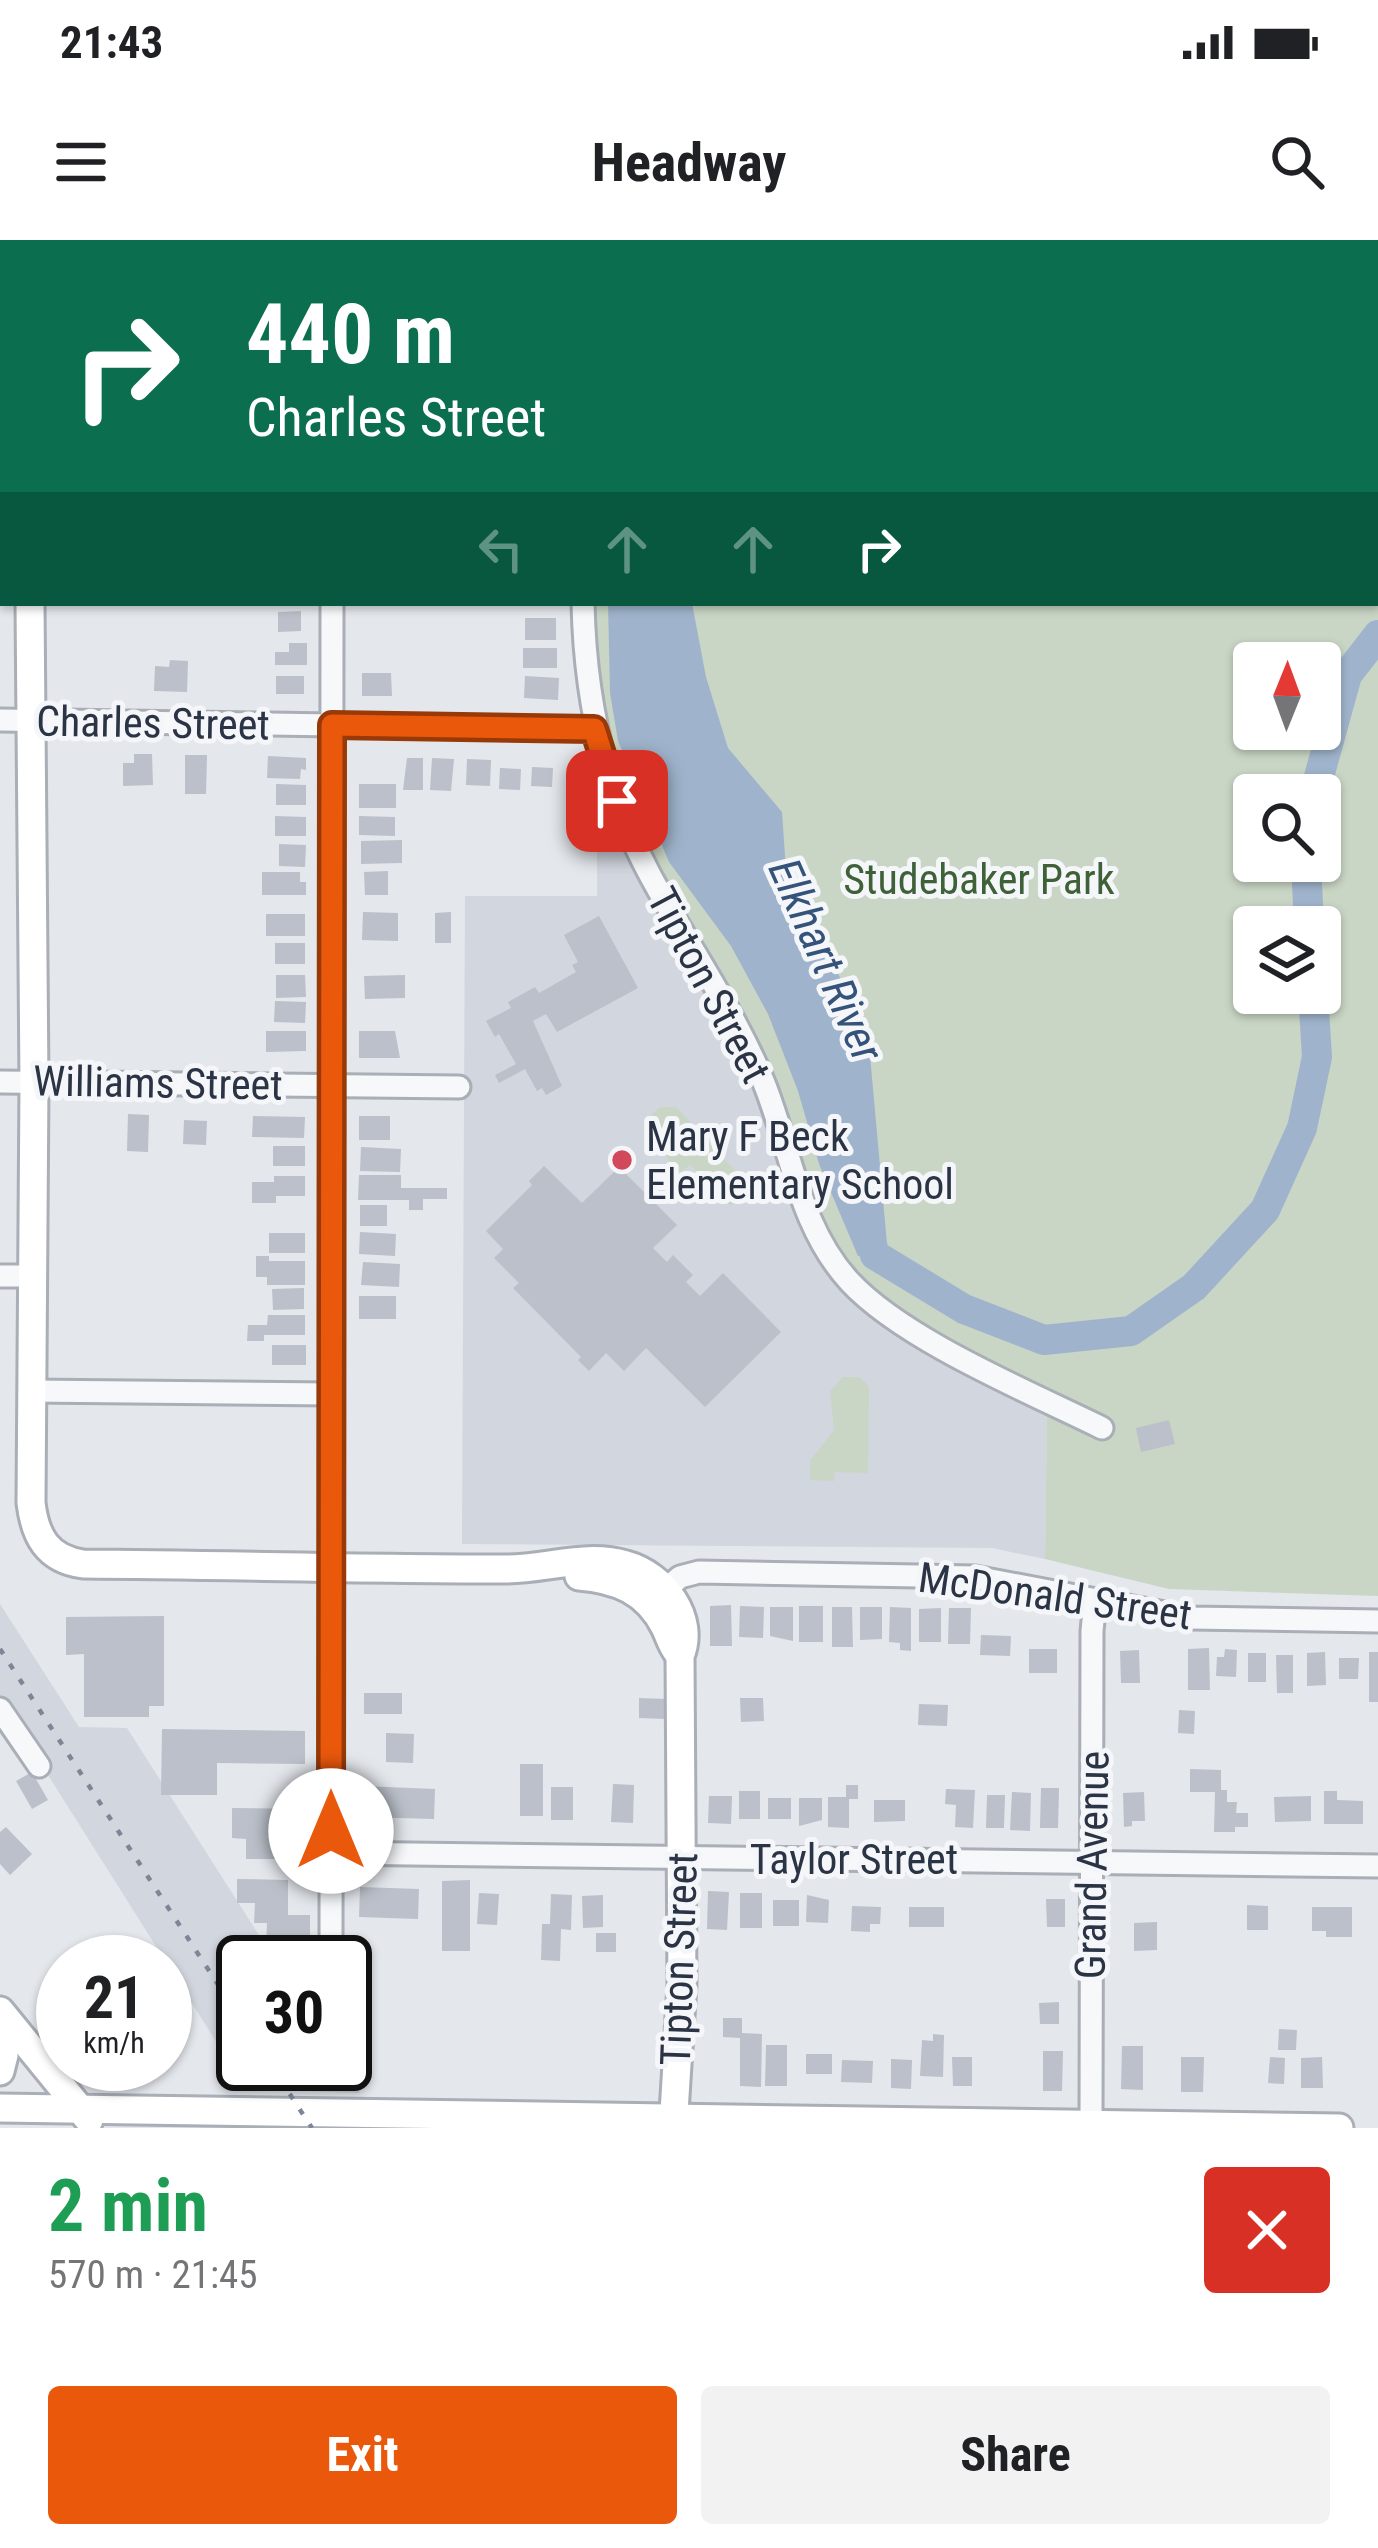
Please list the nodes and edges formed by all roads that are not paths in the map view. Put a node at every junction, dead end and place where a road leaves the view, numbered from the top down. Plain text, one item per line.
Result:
1 (30, 606) edge
2 (332, 606) edge
3 (583, 606) edge
4 (14, 720) edge
5 (332, 725) junction
6 (594, 729) junction
7 (0, 1082) edge
8 (34, 1083) junction
9 (333, 1085) junction
10 (460, 1087) dead end
11 (0, 1276) edge
12 (31, 1276) junction
13 (30, 1391) junction
14 (331, 1394) junction
15 (1102, 1428) dead end
16 (332, 1568) junction
17 (657, 1596) junction
18 (1095, 1601) junction
19 (1378, 1621) edge
20 (0, 1709) edge
21 (39, 1766) dead end
22 (330, 1853) junction
23 (682, 1858) junction
24 (1090, 1861) junction
25 (1378, 1866) edge
26 (331, 1935) edge
27 (0, 2011) edge
28 (0, 2044) edge
29 (0, 2071) edge
30 (0, 2108) edge
31 (88, 2119) edge
32 (674, 2123) edge
33 (874, 2125) edge
34 (1090, 2126) edge
35 (1339, 2128) edge

1 - 4 street
2 - 5 street
3 - 6 street, Tipton Street
4 - 5 street, Charles Street
4 - 8 street
5 - 6 street, Charles Street
5 - 9 street
6 - 15 street, Tipton Street
7 - 8 street, Williams Street
8 - 9 street, Williams Street
8 - 12 street
9 - 10 street, Williams Street
9 - 14 street
11 - 12 street
12 - 13 street
13 - 14 street
13 - 16 street
14 - 16 street
16 - 17 street
16 - 22 street
17 - 18 street, McDonald Street
17 - 23 street, Tipton Street
18 - 19 street, McDonald Street
18 - 24 street, Grand Avenue
20 - 21 street
22 - 23 street, Taylor Street
22 - 26 street
23 - 24 street, Taylor Street
23 - 32 street, Tipton Street
24 - 25 street, Taylor Street
24 - 34 street, Grand Avenue
27 - 31 street
28 - 29 street
30 - 31 street
31 - 32 street
32 - 33 street
33 - 34 street
34 - 35 street

